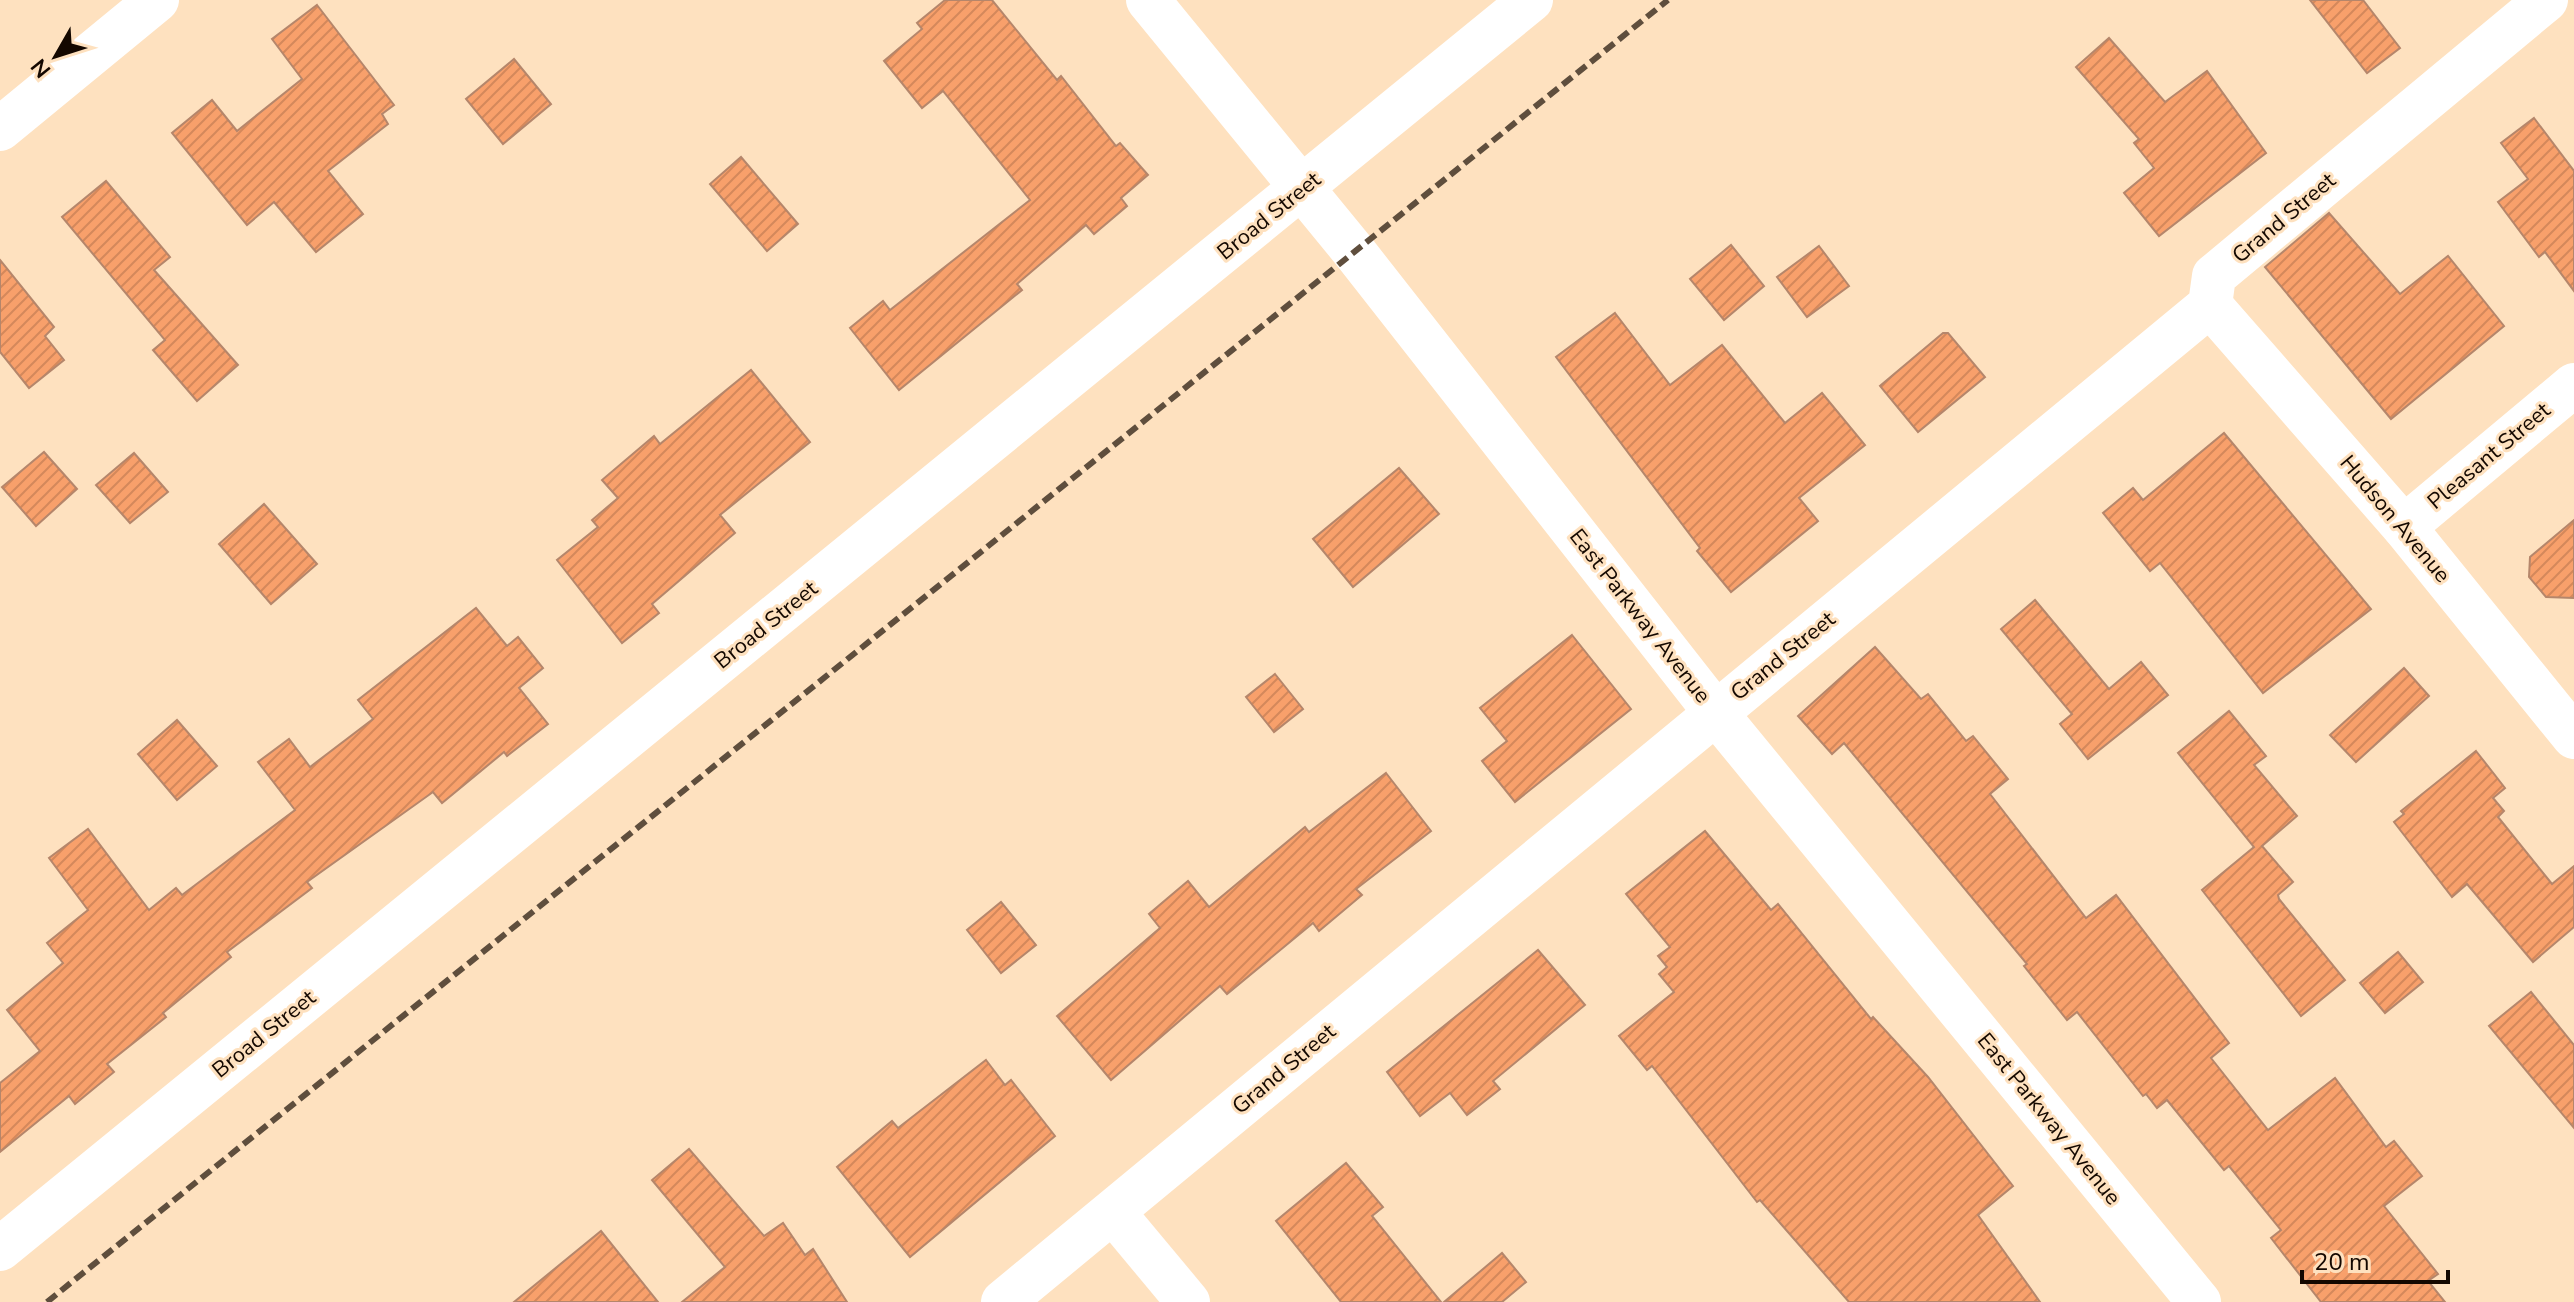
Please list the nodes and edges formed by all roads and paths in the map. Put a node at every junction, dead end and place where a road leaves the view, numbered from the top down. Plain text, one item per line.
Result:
1 (157, 0) edge
2 (1148, 0) edge
3 (1531, 0) edge
4 (2546, 0) edge
5 (0, 129) edge
6 (1303, 189) junction
7 (2210, 305) junction
8 (2574, 385) edge
9 (2404, 527) junction
10 (1715, 712) junction
11 (2574, 737) edge
12 (1113, 1212) junction
13 (0, 1249) edge
14 (1003, 1302) edge
15 (1188, 1302) edge
16 (2199, 1302) edge

1 - 5 street
2 - 6 street, East Parkway Avenue
3 - 6 street, Broad Street
4 - 7 street, Grand Street
6 - 10 street, East Parkway Avenue
6 - 13 street, Broad Street
7 - 9 street, Hudson Avenue
7 - 10 street, Grand Street
8 - 9 street, Pleasant Street
9 - 11 street, Hudson Avenue
10 - 12 street, Grand Street
10 - 16 street, East Parkway Avenue
12 - 14 street, Grand Street
12 - 15 street

